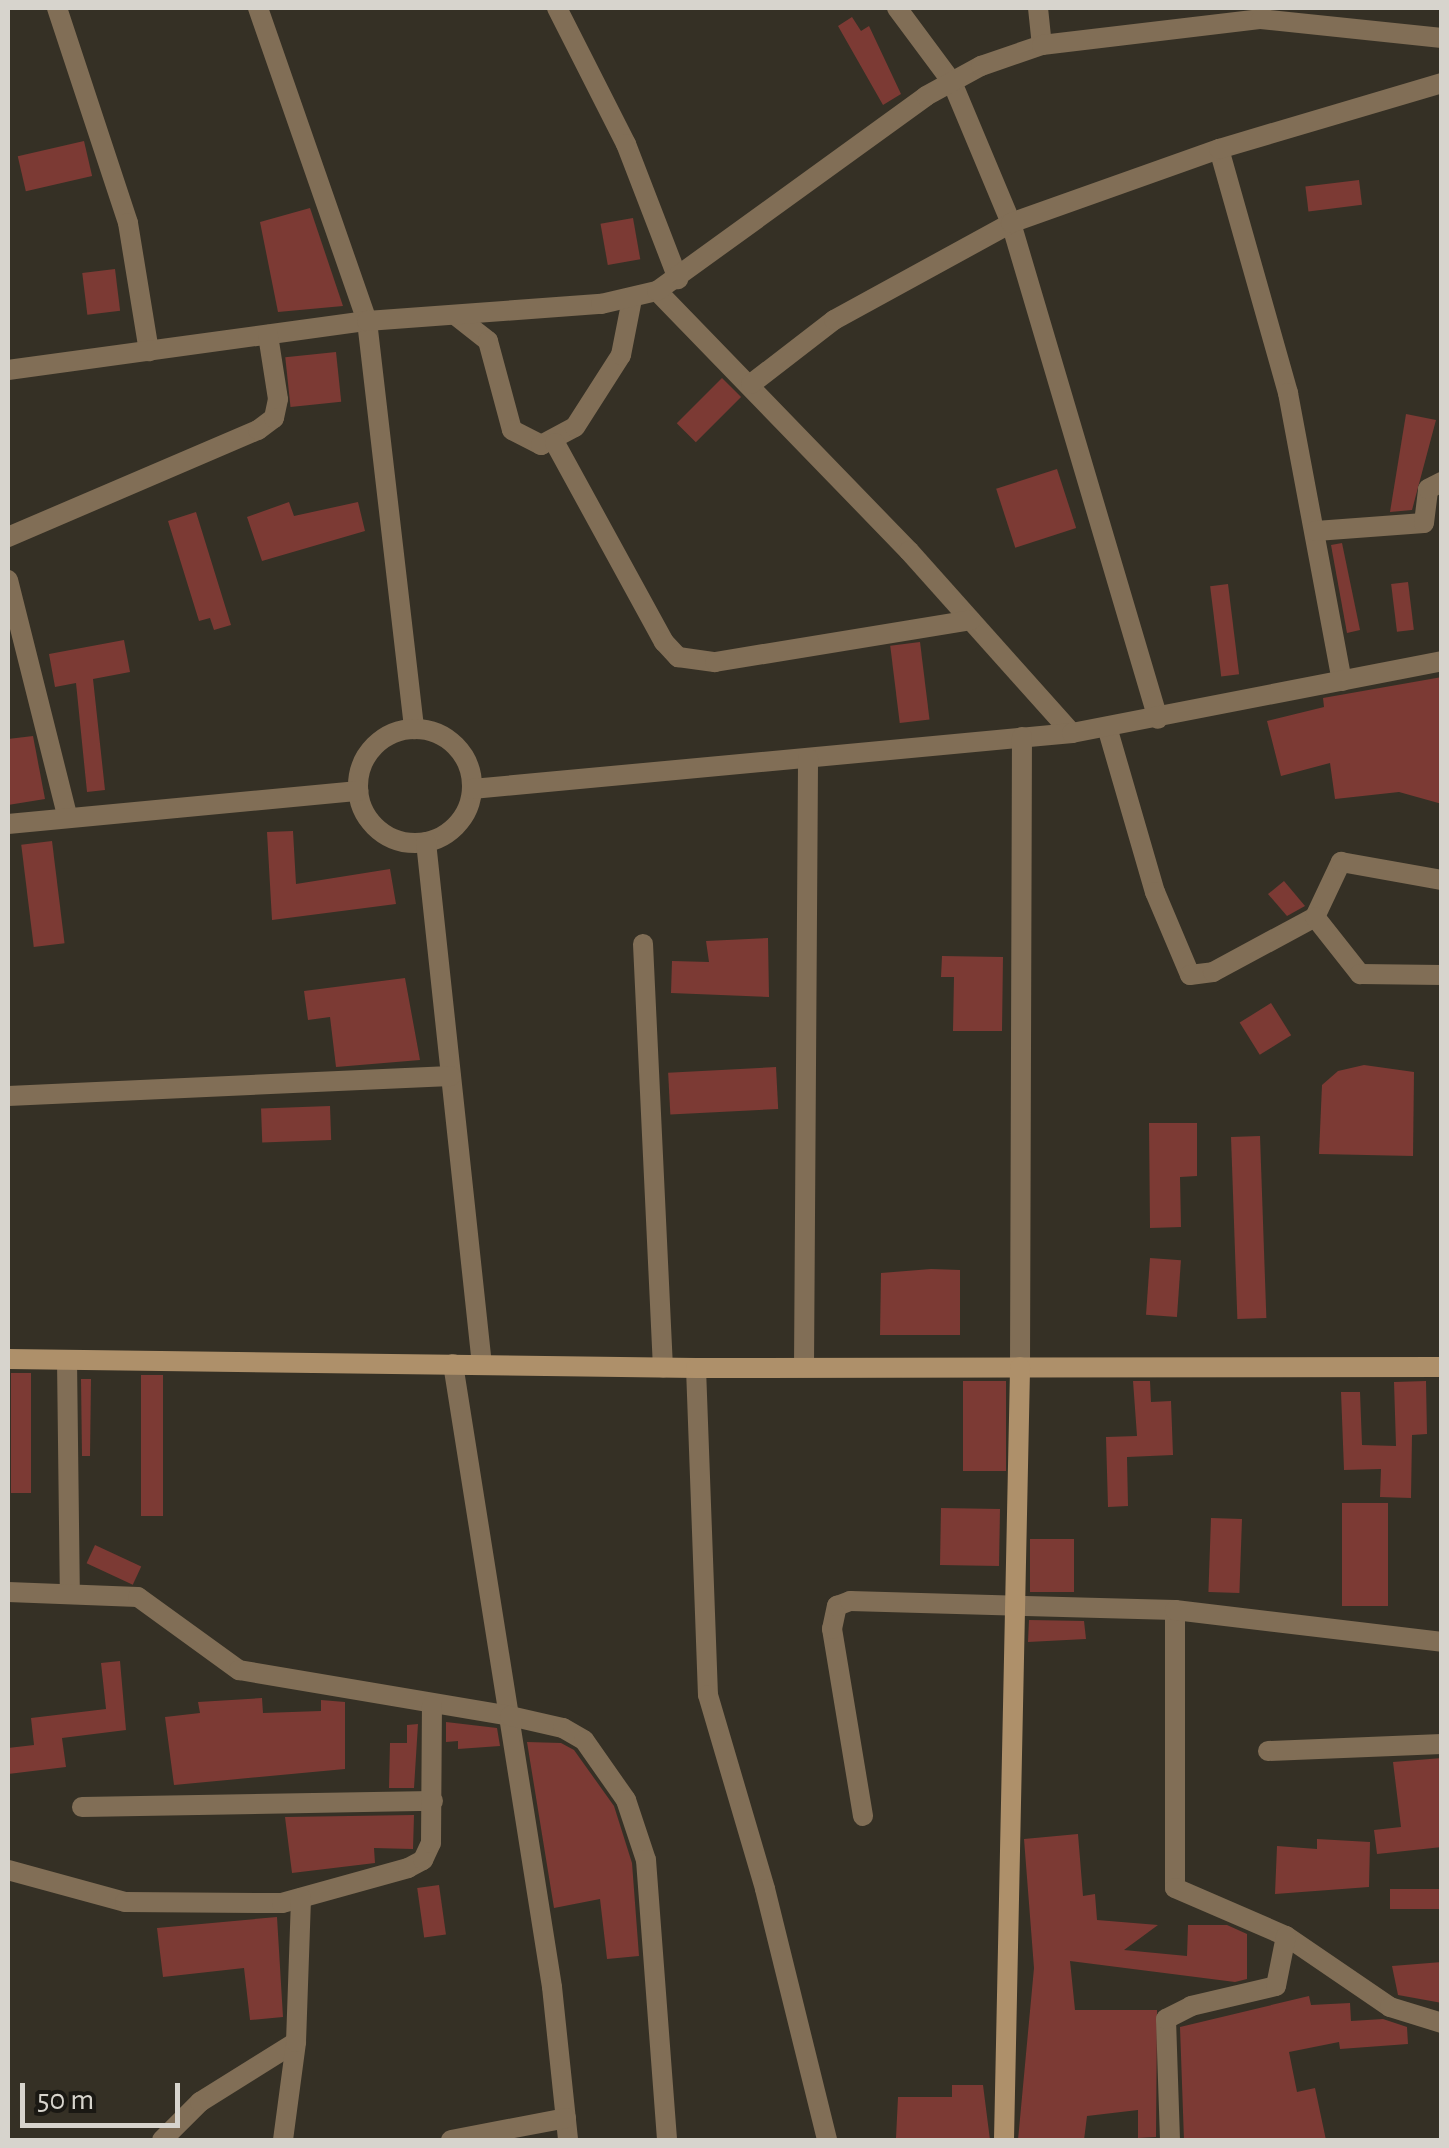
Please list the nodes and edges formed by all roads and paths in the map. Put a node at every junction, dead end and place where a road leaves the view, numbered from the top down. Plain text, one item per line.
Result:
1 (57, 8) edge
2 (258, 8) edge
3 (557, 8) edge
4 (897, 8) edge
5 (1038, 8) edge
6 (1259, 13) edge
7 (1329, 16) edge
8 (1442, 38) edge
9 (1042, 45) junction
10 (952, 82) junction
11 (1442, 84) edge
12 (1219, 149) junction
13 (1012, 223) junction
14 (678, 279) junction
15 (657, 291) junction
16 (632, 299) junction
17 (455, 315) junction
18 (367, 322) junction
19 (268, 335) junction
20 (149, 352) junction
21 (8, 370) edge
22 (751, 384) junction
23 (555, 443) junction
24 (1442, 482) edge
25 (1316, 531) junction
26 (8, 537) edge
27 (8, 580) edge
28 (970, 620) junction
29 (1442, 661) edge
30 (1342, 681) junction
31 (1158, 719) junction
32 (1107, 727) junction
33 (414, 729) junction
34 (1072, 733) junction
35 (1022, 737) junction
36 (808, 758) junction
37 (472, 789) junction
38 (358, 791) junction
39 (68, 818) junction
40 (8, 824) edge
41 (426, 842) junction
42 (1442, 880) edge
43 (1315, 917) junction
44 (643, 944) dead end
45 (1442, 975) edge
46 (451, 1076) junction
47 (8, 1096) edge
48 (8, 1359) edge
49 (66, 1360) junction
50 (454, 1364) junction
51 (482, 1365) junction
52 (804, 1367) junction
53 (1020, 1367) junction
54 (664, 1368) junction
55 (696, 1368) junction
56 (1442, 1368) edge
57 (70, 1591) junction
58 (8, 1592) edge
59 (1015, 1604) junction
60 (1176, 1610) junction
61 (1442, 1642) edge
62 (432, 1706) junction
63 (510, 1716) junction
64 (1442, 1744) edge
65 (1268, 1751) dead end
66 (433, 1802) junction
67 (82, 1807) dead end
68 (862, 1816) dead end
69 (8, 1870) edge
70 (301, 1898) junction
71 (1286, 1936) junction
72 (1442, 2023) edge
73 (296, 2042) junction
74 (566, 2118) junction
75 (162, 2140) edge
76 (284, 2140) edge
77 (451, 2140) edge
78 (568, 2140) edge
79 (667, 2140) edge
80 (827, 2140) edge
81 (1004, 2140) edge
82 (1170, 2140) edge

1 - 20 street
2 - 18 street
3 - 14 street
4 - 10 street
5 - 9 street
6 - 7 street
6 - 9 street
7 - 8 street
9 - 10 street
10 - 13 street
10 - 14 street
11 - 12 street
12 - 13 street
12 - 25 street
13 - 22 street
13 - 31 street
14 - 15 street
15 - 16 street
15 - 22 street
16 - 17 street
16 - 23 street
17 - 18 street
17 - 23 street
18 - 19 street
18 - 33 street
19 - 20 street
19 - 26 street
20 - 21 street
22 - 28 street
23 - 28 street
24 - 25 street
25 - 30 street
27 - 39 street
28 - 34 street
29 - 30 street
30 - 31 street
31 - 32 street
32 - 34 street
32 - 43 street
33 - 37 street
33 - 38 street
34 - 35 street
35 - 36 street
35 - 53 street
36 - 37 street
36 - 52 street
37 - 41 street
38 - 39 street
38 - 41 street
39 - 40 street
41 - 46 street
42 - 43 street
43 - 45 street
44 - 54 street
46 - 47 street
46 - 51 street
48 - 49 main road
49 - 50 main road
49 - 57 street
50 - 51 main road
50 - 63 street
51 - 54 main road
52 - 53 main road
52 - 55 main road
53 - 56 main road
53 - 59 main road
54 - 55 main road
55 - 80 street
57 - 58 street
57 - 62 street
59 - 60 street
59 - 68 street
59 - 81 main road
60 - 61 street
60 - 71 street
62 - 63 street
62 - 66 street
63 - 74 street
63 - 79 street
64 - 65 street
66 - 67 street
66 - 70 street
69 - 70 street
70 - 73 street
71 - 72 street
71 - 82 street
73 - 75 street
73 - 76 street
74 - 77 street
74 - 78 street

